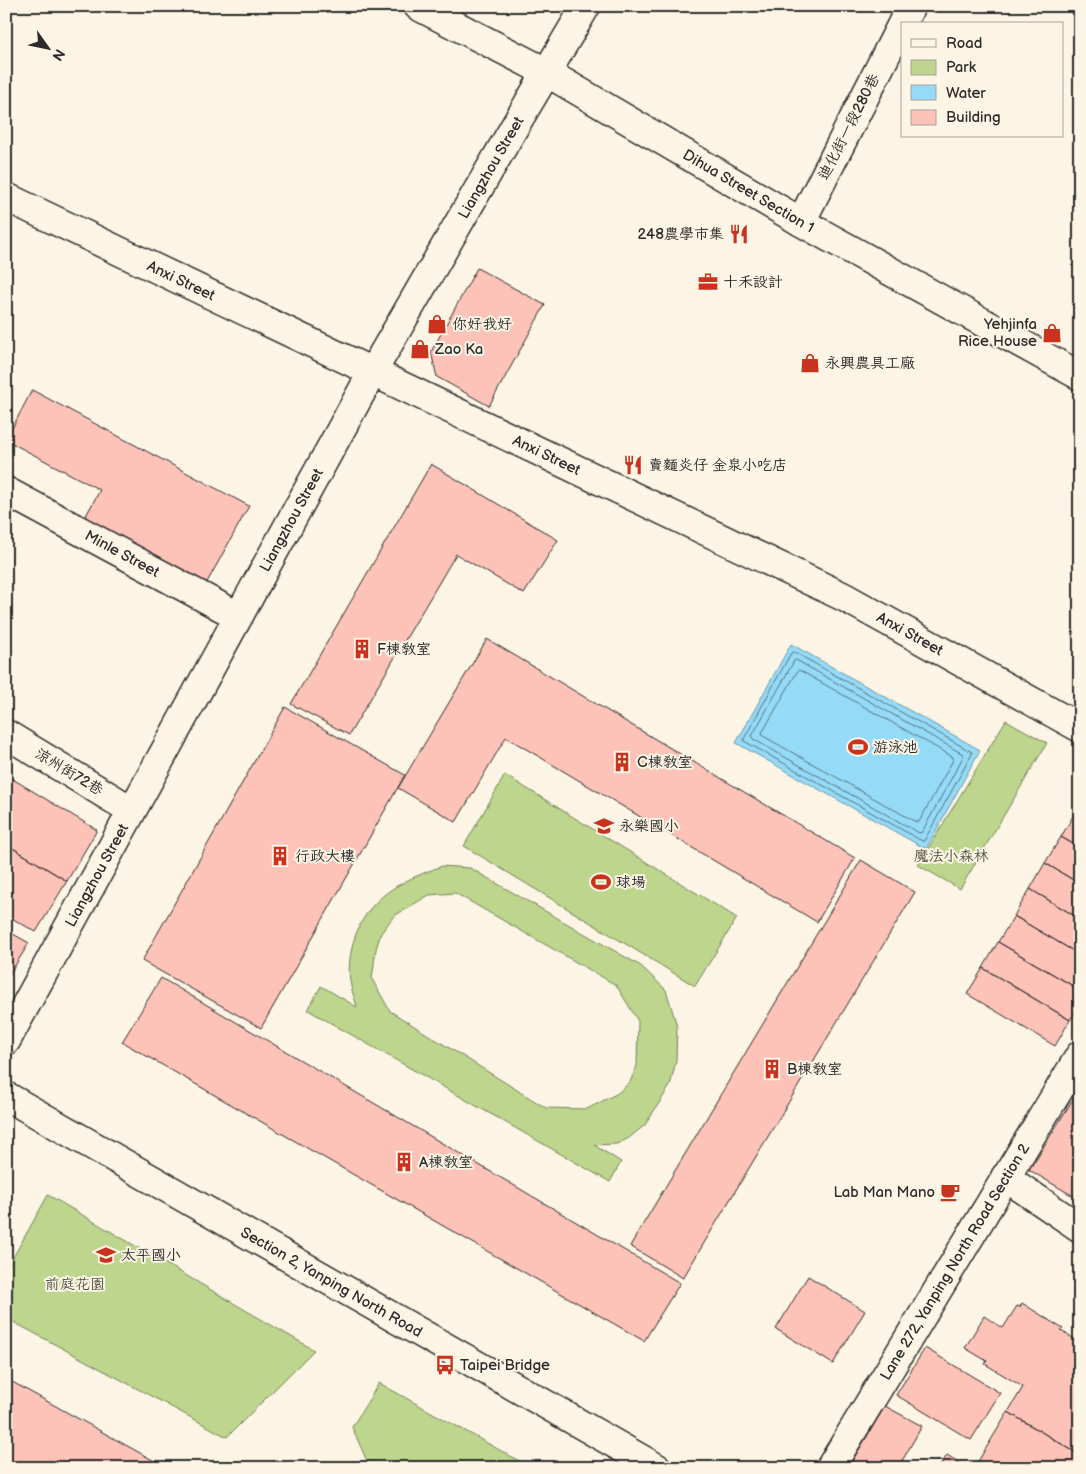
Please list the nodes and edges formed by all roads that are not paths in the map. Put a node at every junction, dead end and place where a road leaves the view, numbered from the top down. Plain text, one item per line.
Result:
1 (418, 6) edge
2 (586, 6) edge
3 (911, 6) edge
4 (903, 22) edge
5 (901, 26) edge
6 (546, 72) junction
7 (6, 197) edge
8 (801, 222) junction
9 (373, 371) junction
10 (1080, 376) edge
11 (6, 491) edge
12 (238, 616) junction
13 (1080, 728) edge
14 (6, 734) edge
15 (131, 810) junction
16 (6, 1041) edge
17 (1080, 1055) edge
18 (6, 1096) edge
19 (1005, 1177) junction
20 (1080, 1228) edge
21 (657, 1468) edge
22 (830, 1468) edge

1 - 6 street, Dihua Street Section 1
2 - 6 street, Liangzhou Street
3 - 4 street, 迪化街一段280巷
5 - 8 street, 迪化街一段280巷
6 - 8 street, Dihua Street Section 1
6 - 9 street, Liangzhou Street
7 - 9 street, Anxi Street
8 - 10 street, Dihua Street Section 1
9 - 12 street, Liangzhou Street
9 - 13 street, Anxi Street
11 - 12 street, Minle Street
12 - 15 street, Liangzhou Street
14 - 15 street, 涼州街72巷
15 - 16 street, Liangzhou Street
17 - 19 street, Lane 272, Yanping North Road Section 2
18 - 21 street, Section 2, Yanping North Road
19 - 20 street
19 - 22 street, Lane 272, Yanping North Road Section 2

